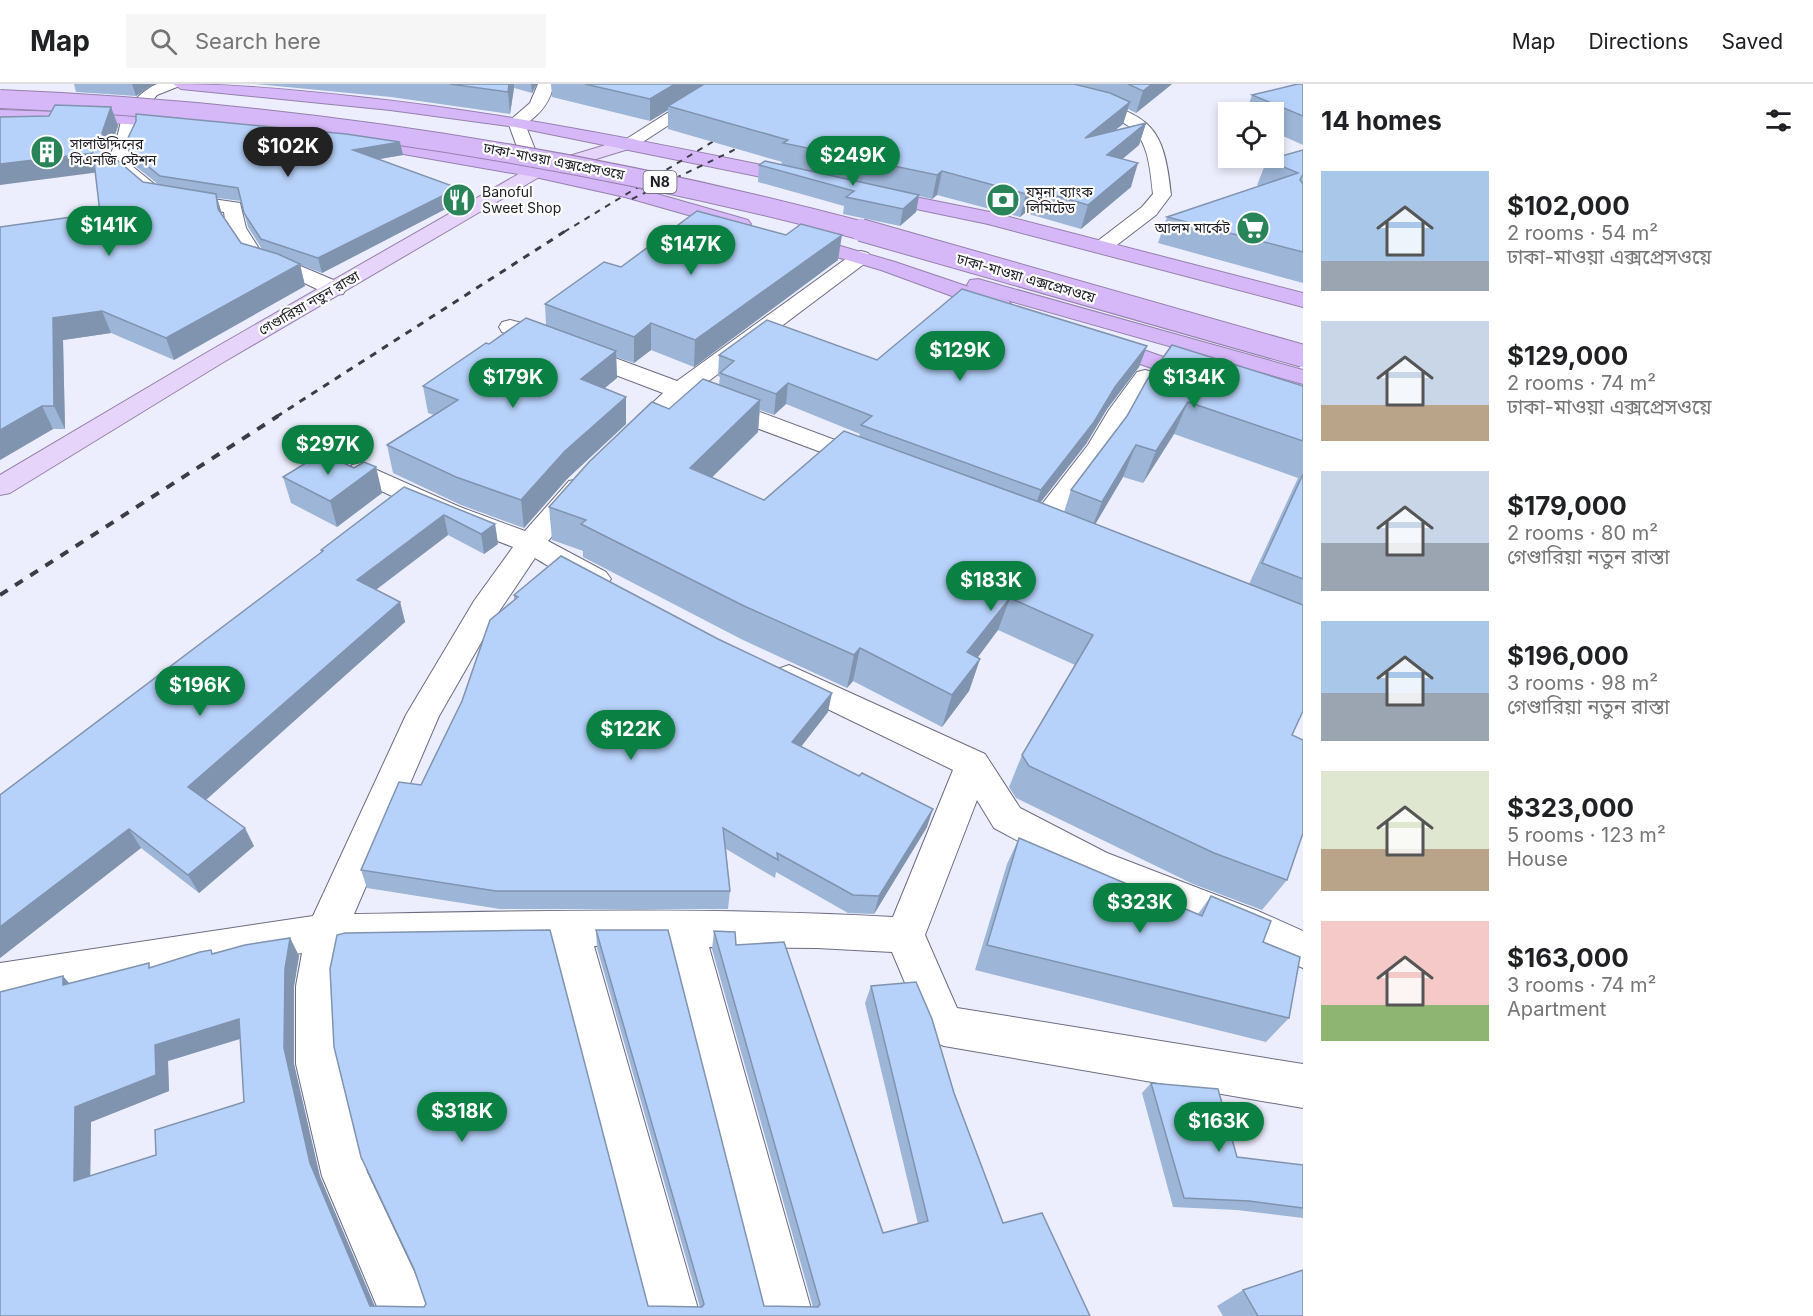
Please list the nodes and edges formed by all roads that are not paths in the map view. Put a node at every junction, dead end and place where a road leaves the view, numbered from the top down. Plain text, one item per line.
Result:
1 (171, 84) edge
2 (181, 84) edge
3 (546, 84) edge
4 (724, 84) edge
5 (0, 86) edge
6 (1062, 98) edge
7 (0, 99) edge
8 (0, 116) edge
9 (106, 118) junction
10 (129, 119) junction
11 (516, 122) junction
12 (0, 127) edge
13 (630, 143) junction
14 (535, 172) junction
15 (819, 183) edge
16 (906, 202) junction
17 (855, 204) junction
18 (892, 220) edge
19 (762, 230) edge
20 (784, 236) edge
21 (1102, 247) junction
22 (875, 262) junction
23 (335, 289) junction
24 (1303, 300) edge
25 (1303, 314) edge
26 (510, 327) edge
27 (1303, 356) edge
28 (1303, 377) edge
29 (1144, 378) dead end
30 (1226, 386) edge
31 (681, 390) junction
32 (361, 471) edge
33 (894, 471) edge
34 (0, 487) edge
35 (404, 492) junction
36 (376, 514) edge
37 (1039, 527) edge
38 (530, 543) junction
39 (616, 589) edge
40 (761, 664) edge
41 (973, 764) junction
42 (569, 928) junction
43 (684, 929) junction
44 (326, 932) junction
45 (905, 935) junction
46 (1303, 950) edge
47 (0, 982) edge
48 (1303, 1086) edge
49 (406, 1316) edge
50 (675, 1316) edge
51 (788, 1316) edge

1 - 10 street
2 - 11 highway, N8
3 - 11 street
4 - 13 street
5 - 17 highway, ঢাকা-মাওয়া এক্সপ্রেসওয়ে / N8
6 - 21 street
7 - 27 highway, ঢাকা-মাওয়া এক্সপ্রেসওয়ে / N8, bridge
8 - 9 highway, N8
9 - 10 highway, N8
9 - 12 highway
10 - 14 highway, N8
10 - 23 street
11 - 13 highway, N8
11 - 14 street
13 - 14 main road, গেণ্ডারিয়া নতুন রাস্তা
13 - 15 highway, N8
14 - 19 highway, N8
14 - 23 main road, গেণ্ডারিয়া নতুন রাস্তা
16 - 17 highway, N8
16 - 21 highway, N8
16 - 25 highway
17 - 18 highway, ঢাকা-মাওয়া এক্সপ্রেসওয়ে / N8
20 - 22 highway
21 - 24 highway, N8
22 - 28 highway
22 - 30 highway
22 - 31 street
23 - 34 main road, গেণ্ডারিয়া নতুন রাস্তা
26 - 31 street
29 - 37 street
31 - 33 street
31 - 38 street
32 - 35 street
35 - 36 street
35 - 38 street
38 - 39 street
38 - 44 street
40 - 41 street
41 - 45 street
41 - 46 street
42 - 43 street
42 - 44 street
42 - 50 street
43 - 45 street
43 - 51 street
44 - 47 street
44 - 49 street
45 - 48 street

